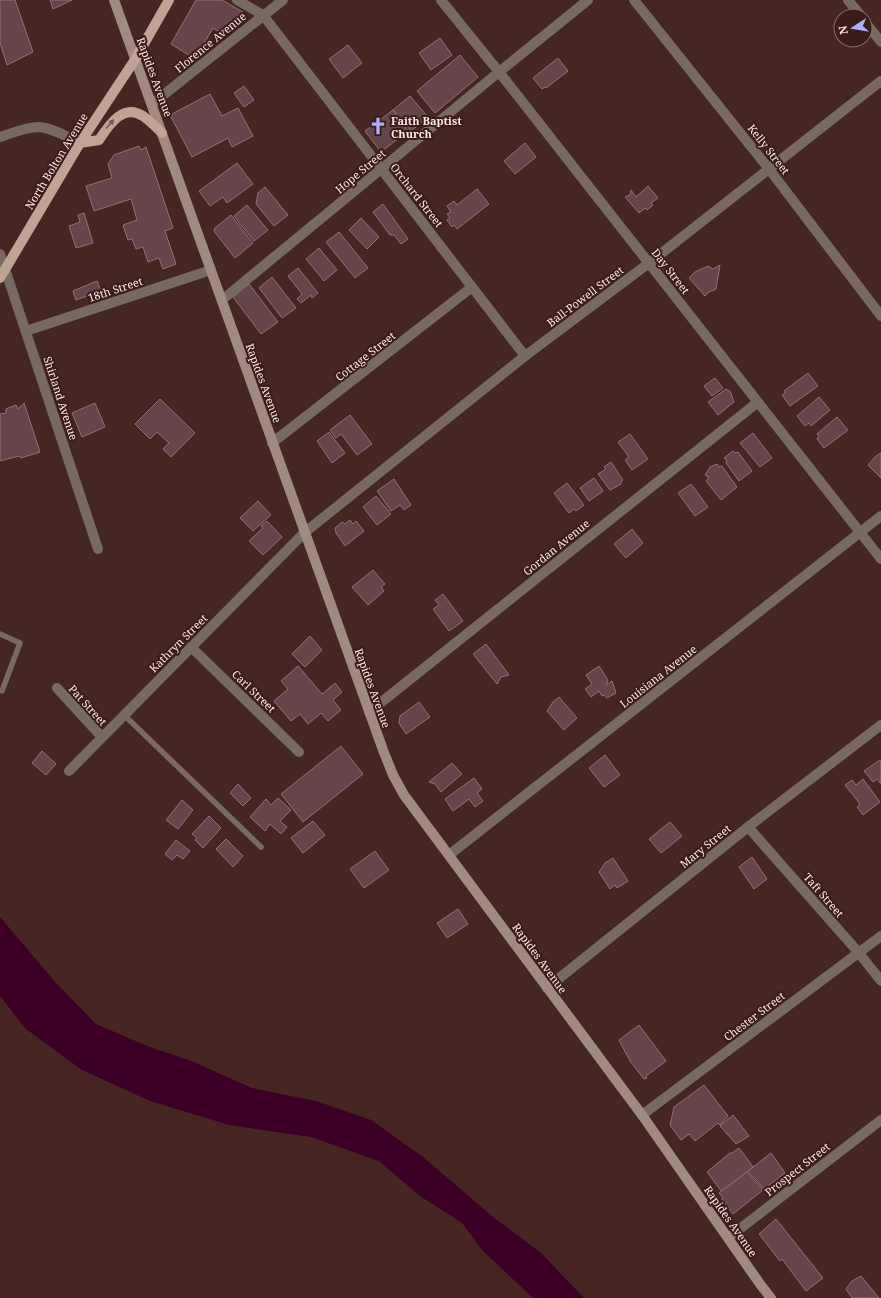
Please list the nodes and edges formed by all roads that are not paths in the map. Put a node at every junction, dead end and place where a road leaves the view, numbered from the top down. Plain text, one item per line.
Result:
1 (114, 0) edge
2 (169, 0) edge
3 (237, 0) edge
4 (283, 0) edge
5 (441, 0) edge
6 (588, 0) edge
7 (634, 0) edge
8 (848, 0) edge
9 (854, 8) edge
10 (263, 15) junction
11 (873, 32) edge
12 (881, 42) edge
13 (136, 58) junction
14 (499, 72) junction
15 (881, 82) edge
16 (152, 104) junction
17 (162, 133) junction
18 (0, 137) edge
19 (80, 143) junction
20 (381, 169) junction
21 (769, 169) junction
22 (0, 254) edge
23 (649, 263) junction
24 (211, 270) junction
25 (2, 274) edge
26 (472, 287) junction
27 (222, 300) junction
28 (881, 316) edge
29 (26, 331) junction
30 (525, 356) junction
31 (758, 402) junction
32 (272, 443) junction
33 (881, 516) edge
34 (860, 532) junction
35 (304, 533) junction
36 (98, 549) dead end
37 (881, 559) edge
38 (0, 634) edge
39 (191, 647) junction
40 (57, 688) dead end
41 (2, 691) dead end
42 (370, 712) junction
43 (124, 715) junction
44 (881, 725) edge
45 (102, 738) junction
46 (299, 752) dead end
47 (69, 771) dead end
48 (748, 827) junction
49 (261, 847) dead end
50 (449, 855) junction
51 (881, 936) edge
52 (859, 953) junction
53 (881, 981) edge
54 (547, 988) junction
55 (642, 1115) junction
56 (881, 1120) edge
57 (728, 1238) junction
58 (771, 1298) edge

1 - 13 main road, Rapides Avenue
2 - 13 main road, North Bolton Avenue
3 - 10 street, Orchard Street
4 - 10 street, Florence Avenue
5 - 14 street, Day Street
6 - 14 street, Hope Street
7 - 21 street, Kelly Street
8 - 9 street
10 - 16 street, Florence Avenue
10 - 20 street, Orchard Street
11 - 12 street
13 - 16 main road, Rapides Avenue
13 - 19 main road, North Bolton Avenue
14 - 20 street, Hope Street
14 - 23 street, Day Street
15 - 21 street, Ball-Powell Street
16 - 17 main road, Rapides Avenue
19 -> 17 main road
17 - 24 main road, Rapides Avenue
18 - 19 street
19 - 25 main road, North Bolton Avenue
20 - 26 street, Orchard Street
20 - 27 street, Hope Street
21 - 23 street, Ball-Powell Street
21 - 28 street, Kelly Street
22 - 25 street, Shirland Avenue
23 - 30 street, Ball-Powell Street
23 - 31 street, Day Street
24 - 27 main road, Rapides Avenue
24 - 29 street, 18th Street
25 - 29 street, Shirland Avenue
26 - 30 street, Orchard Street
26 - 32 street, Cottage Street
27 - 32 main road, Rapides Avenue
29 - 36 street, Shirland Avenue
30 - 35 street, Ball-Powell Street
31 - 34 street, Day Street
31 - 42 street, Gordan Avenue
32 - 35 main road, Rapides Avenue
33 - 34 street, Louisiana Avenue
34 - 37 street, Day Street
34 - 50 street, Louisiana Avenue
35 - 39 street, Kathryn Street
35 - 42 main road, Rapides Avenue
38 - 41 lane
39 - 43 street, Kathryn Street
39 - 46 street, Carl Street
40 - 45 street, Pat Street
42 - 50 main road, Rapides Avenue
43 - 45 street, Kathryn Street
43 - 49 lane
44 - 48 street, Mary Street
45 - 47 street, Kathryn Street
48 - 52 street, Taft Street
48 - 54 street, Mary Street
50 - 54 main road, Rapides Avenue
51 - 52 street, Chester Street
52 - 53 street, Taft Street
52 - 55 street, Chester Street
54 - 55 main road, Rapides Avenue
55 - 57 main road, Rapides Avenue
56 - 57 street, Prospect Street
57 - 58 main road, Rapides Avenue

